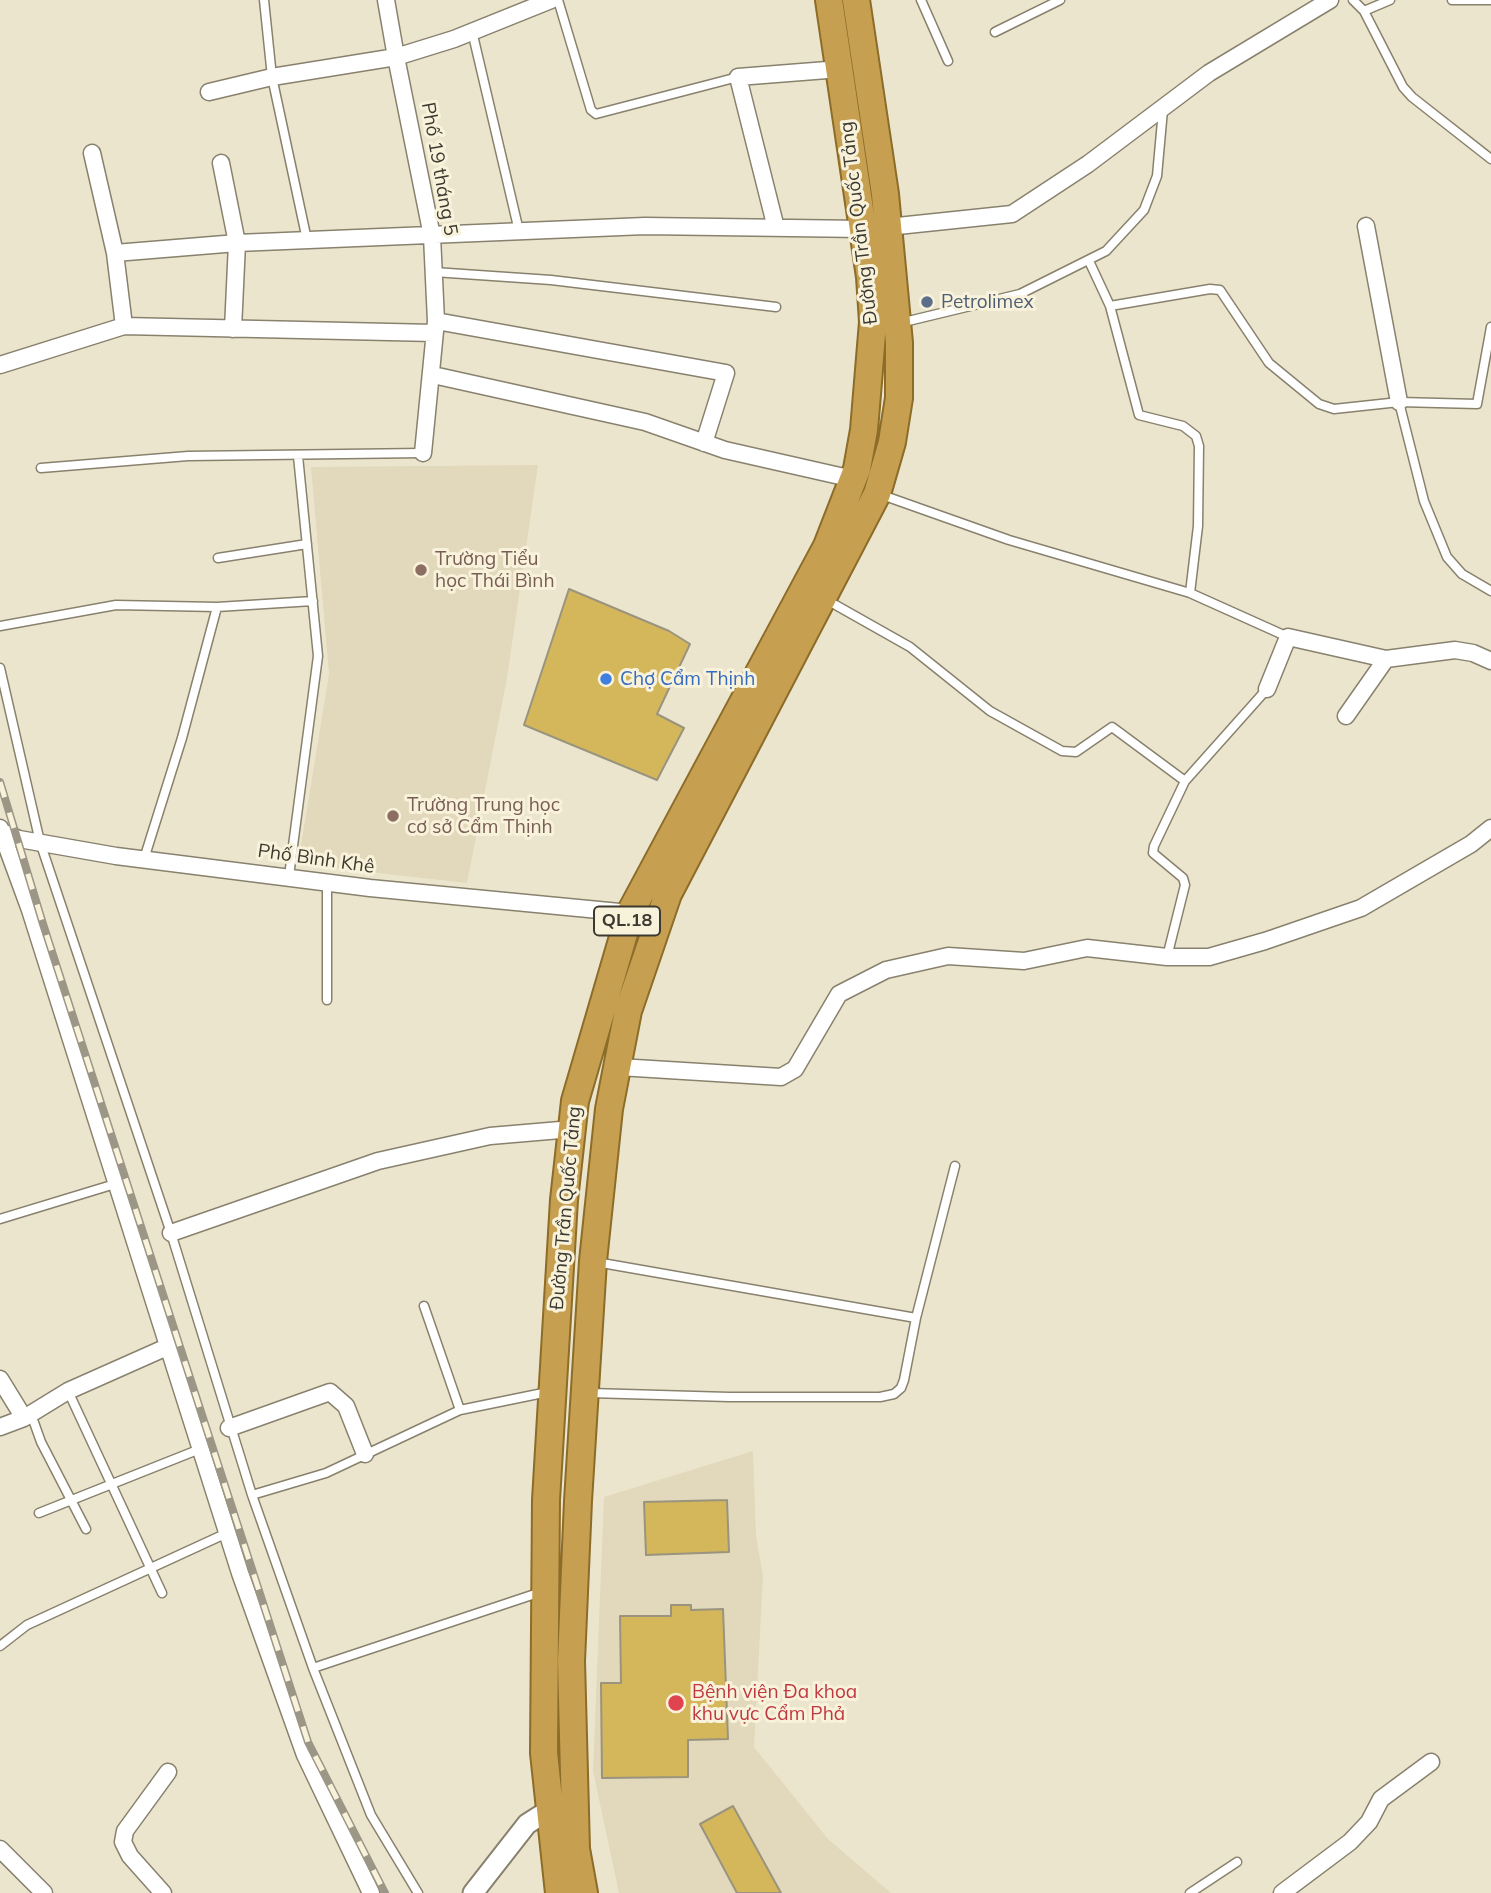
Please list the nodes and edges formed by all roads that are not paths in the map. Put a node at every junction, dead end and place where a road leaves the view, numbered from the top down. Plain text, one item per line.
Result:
1 (264, 0) edge
2 (387, 0) edge
3 (551, 0) edge
4 (558, 0) edge
5 (830, 0) edge
6 (856, 0) edge
7 (921, 0) edge
8 (1060, 0) edge
9 (1330, 0) edge
10 (1353, 0) edge
11 (1391, 0) edge
12 (1452, 0) edge
13 (1491, 0) edge
14 (1364, 11) junction
15 (472, 32) junction
16 (995, 32) dead end
17 (396, 57) junction
18 (948, 61) dead end
19 (840, 69) junction
20 (272, 77) junction
21 (738, 77) junction
22 (209, 92) dead end
23 (1164, 107) junction
24 (92, 153) dead end
25 (1491, 159) edge
26 (221, 163) dead end
27 (1366, 226) dead end
28 (776, 228) junction
29 (875, 228) junction
30 (519, 231) junction
31 (432, 236) junction
32 (307, 240) junction
33 (237, 243) junction
34 (115, 253) junction
35 (1089, 261) junction
36 (434, 272) junction
37 (1110, 306) junction
38 (776, 307) dead end
39 (897, 323) junction
40 (124, 326) junction
41 (435, 327) junction
42 (1491, 327) edge
43 (233, 329) junction
44 (0, 365) edge
45 (433, 376) junction
46 (1399, 402) junction
47 (705, 443) junction
48 (423, 453) joint
49 (298, 456) junction
50 (41, 468) dead end
51 (853, 479) junction
52 (877, 494) junction
53 (307, 544) junction
54 (218, 558) dead end
55 (1491, 591) edge
56 (1190, 593) junction
57 (825, 599) junction
58 (313, 601) junction
59 (217, 607) junction
60 (0, 626) edge
61 (1288, 637) junction
62 (1386, 659) junction
63 (1491, 661) edge
64 (0, 667) edge
65 (1267, 688) joint
66 (1346, 716) dead end
67 (746, 724) junction
68 (1185, 780) junction
69 (1491, 828) edge
70 (0, 830) edge
71 (40, 842) junction
72 (1471, 844) junction
73 (1491, 845) edge
74 (144, 859) junction
75 (289, 876) junction
76 (327, 882) junction
77 (630, 913) junction
78 (1167, 957) junction
79 (327, 1000) dead end
80 (619, 1067) junction
81 (572, 1129) junction
82 (955, 1166) dead end
83 (115, 1184) junction
84 (0, 1219) edge
85 (171, 1233) junction
86 (593, 1261) junction
87 (424, 1306) dead end
88 (916, 1318) junction
89 (167, 1347) junction
90 (0, 1379) edge
91 (68, 1391) junction
92 (551, 1392) junction
93 (583, 1392) junction
94 (460, 1410) junction
95 (28, 1416) junction
96 (0, 1427) edge
97 (229, 1428) junction
98 (200, 1448) junction
99 (365, 1454) junction
100 (111, 1484) junction
101 (252, 1495) junction
102 (71, 1500) junction
103 (39, 1513) dead end
104 (86, 1529) dead end
105 (227, 1533) junction
106 (149, 1566) junction
107 (544, 1591) junction
108 (162, 1592) dead end
109 (0, 1646) edge
110 (313, 1668) junction
111 (1431, 1762) dead end
112 (168, 1772) dead end
113 (549, 1810) junction
114 (0, 1849) edge
115 (1237, 1862) dead end
116 (44, 1893) edge
117 (163, 1893) edge
118 (371, 1893) edge
119 (418, 1893) edge
120 (473, 1893) edge
121 (559, 1893) edge
122 (584, 1893) edge
123 (1190, 1893) edge
124 (1282, 1893) edge

1 - 20 lane
2 - 17 street, Phố 19 tháng 5
3 - 15 street
4 - 21 lane
5 - 19 highway, Đường Trần Quốc Tảng / QL.18
6 - 29 highway, Đường Trần Quốc Tảng / QL.18
7 - 18 lane
8 - 16 lane
9 - 23 street
10 - 14 lane
11 - 14 lane
12 - 13 lane
14 - 25 lane
15 - 17 street
15 - 30 lane
17 - 20 street
17 - 31 street, Phố 19 tháng 5
19 - 21 street
19 - 29 highway, Đường Trần Quốc Tảng / QL.18
20 - 22 street
20 - 32 lane
21 - 28 street
23 - 29 street
23 - 35 lane
24 - 34 street
26 - 33 street
27 - 46 street
28 - 29 street
28 - 30 street
29 - 39 highway, Đường Trần Quốc Tảng / QL.18
29 - 51 highway, Đường Trần Quốc Tảng / QL.18
30 - 31 street
31 - 32 street
31 - 36 street, Phố 19 tháng 5
32 - 33 street
33 - 34 street
33 - 43 street
34 - 40 street
35 - 37 lane
35 - 39 lane
36 - 38 lane
36 - 41 street, Phố 19 tháng 5
37 - 46 lane
37 - 56 lane
39 - 52 highway, Đường Trần Quốc Tảng / QL.18
40 - 43 street
40 - 44 street
41 - 43 street
41 - 45 street, Phố 19 tháng 5
41 - 47 street
42 - 46 lane
45 - 47 street
45 - 48 street, Phố 19 tháng 5
46 - 55 lane
47 - 51 street
48 - 49 lane
49 - 50 lane
49 - 53 lane
51 - 67 highway, Đường Trần Quốc Tảng / QL.18
52 - 56 lane
52 - 57 highway, Đường Trần Quốc Tảng / QL.18
53 - 54 lane
53 - 58 lane
56 - 61 lane
57 - 67 highway, Đường Trần Quốc Tảng / QL.18
57 - 68 lane
58 - 59 lane
58 - 75 lane
59 - 60 lane
59 - 74 lane
61 - 62 street
61 - 65 street
62 - 63 street
62 - 66 street
64 - 71 lane
65 - 68 lane
67 - 77 highway, Đường Trần Quốc Tảng / QL.18
67 - 80 highway, Đường Trần Quốc Tảng / QL.18
68 - 78 lane
69 - 72 street
70 - 71 street, Phố Bình Khê
70 - 83 street
71 - 74 street, Phố Bình Khê
71 - 85 lane
72 - 73 street
72 - 78 street
74 - 75 street, Phố Bình Khê
75 - 76 street, Phố Bình Khê
76 - 77 street, Phố Bình Khê
76 - 79 lane
77 - 81 highway, Đường Trần Quốc Tảng / QL.18
78 - 80 street
80 - 86 highway, Đường Trần Quốc Tảng / QL.18
81 - 85 street
81 - 92 highway, Đường Trần Quốc Tảng / QL.18
82 - 88 lane
83 - 84 lane
83 - 89 street
85 - 97 lane
86 - 88 lane
86 - 93 highway, Đường Trần Quốc Tảng / QL.18
87 - 94 lane
88 - 93 lane
89 - 91 street
89 - 98 street
90 - 95 street
91 - 95 street
91 - 100 lane
92 - 93 highway
92 - 94 lane
92 - 107 highway, Đường Trần Quốc Tảng / QL.18
93 - 122 highway, Đường Trần Quốc Tảng / QL.18
94 - 99 lane
95 - 96 street
95 - 102 lane
97 - 99 street
97 - 101 lane
98 - 100 lane
98 - 105 street
99 - 101 lane
100 - 102 lane
100 - 106 lane
101 - 110 lane
102 - 103 lane
102 - 104 lane
105 - 106 lane
105 - 118 street
106 - 108 lane
106 - 109 lane
107 - 110 lane
107 - 113 highway, Đường Trần Quốc Tảng / QL.18
110 - 119 lane
111 - 124 street
112 - 117 street
113 - 120 street
113 - 121 highway, Đường Trần Quốc Tảng / QL.18
114 - 116 street
115 - 123 lane

